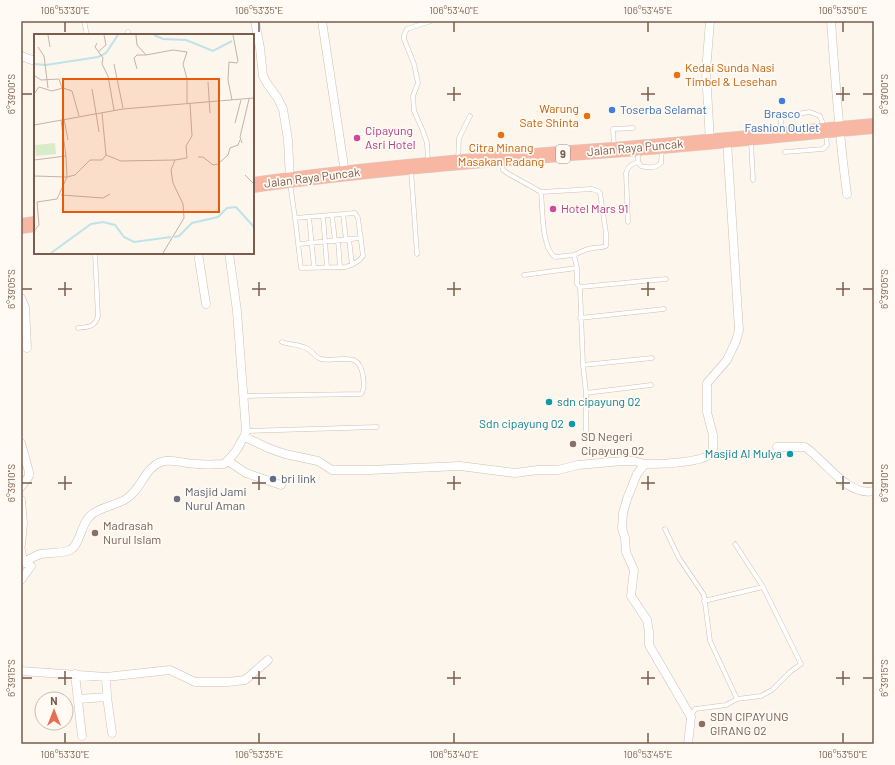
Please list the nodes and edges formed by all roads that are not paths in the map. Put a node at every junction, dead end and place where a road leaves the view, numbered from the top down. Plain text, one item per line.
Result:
1 (84, 21) edge
2 (255, 21) edge
3 (322, 21) edge
4 (430, 21) edge
5 (710, 21) edge
6 (831, 21) edge
7 (87, 34) edge
8 (21, 56) edge
9 (34, 61) edge
10 (470, 116) dead end
11 (874, 126) edge
12 (633, 128) dead end
13 (832, 130) junction
14 (780, 136) junction
15 (751, 138) junction
16 (727, 140) junction
17 (710, 142) junction
18 (661, 146) junction
19 (615, 149) junction
20 (785, 152) dead end
21 (638, 155) junction
22 (501, 159) junction
23 (458, 162) junction
24 (428, 165) junction
25 (410, 166) junction
26 (345, 173) junction
27 (290, 180) junction
28 (753, 180) dead end
29 (254, 186) edge
30 (541, 192) junction
31 (847, 194) dead end
32 (343, 214) junction
33 (332, 215) junction
34 (323, 216) junction
35 (309, 217) junction
36 (295, 218) junction
37 (628, 222) dead end
38 (34, 224) edge
39 (21, 226) edge
40 (361, 238) junction
41 (336, 240) junction
42 (347, 240) junction
43 (325, 242) junction
44 (312, 243) junction
45 (299, 244) junction
46 (95, 254) edge
47 (198, 254) edge
48 (229, 254) edge
49 (417, 254) dead end
50 (574, 255) junction
51 (352, 265) junction
52 (314, 267) junction
53 (327, 267) junction
54 (340, 267) junction
55 (577, 268) junction
56 (524, 274) dead end
57 (666, 279) dead end
58 (580, 287) junction
59 (21, 298) edge
60 (206, 304) dead end
61 (664, 309) dead end
62 (580, 318) junction
63 (78, 328) dead end
64 (282, 342) dead end
65 (27, 348) dead end
66 (652, 358) dead end
67 (583, 365) junction
68 (651, 385) dead end
69 (586, 393) junction
70 (243, 396) junction
71 (377, 427) dead end
72 (586, 431) dead end
73 (245, 434) junction
74 (21, 443) edge
75 (777, 447) dead end
76 (228, 461) junction
77 (646, 464) junction
78 (281, 486) dead end
79 (21, 487) edge
80 (874, 491) edge
81 (21, 500) edge
82 (664, 529) dead end
83 (734, 544) dead end
84 (21, 545) edge
85 (21, 550) edge
86 (22, 562) edge
87 (21, 580) edge
88 (762, 587) junction
89 (704, 601) junction
90 (268, 660) dead end
91 (21, 671) edge
92 (74, 674) junction
93 (106, 677) junction
94 (107, 697) junction
95 (78, 699) junction
96 (737, 700) junction
97 (690, 717) junction
98 (112, 732) dead end
99 (82, 736) dead end
100 (688, 744) edge

1 - 7 lane
2 - 27 street
3 - 26 street
4 - 24 lane
5 - 17 street
6 - 13 street
8 - 9 street
10 - 23 lane
11 - 13 highway, Jalan Raya Puncak / 9
12 - 19 lane
13 - 14 highway, Jalan Raya Puncak / 9
13 - 14 lane
13 - 20 lane
13 - 31 street
14 - 15 highway, Jalan Raya Puncak / 9
15 - 16 highway, Jalan Raya Puncak / 9
15 - 28 lane
16 - 17 highway, Jalan Raya Puncak / 9
16 - 77 street
17 - 18 highway, Jalan Raya Puncak / 9
18 - 21 highway, Jalan Raya Puncak / 9
18 - 21 lane
19 - 21 highway, Jalan Raya Puncak / 9
19 - 22 highway, Jalan Raya Puncak / 9
21 - 37 lane
22 - 23 highway, Jalan Raya Puncak / 9
22 - 30 lane
23 - 24 highway, Jalan Raya Puncak / 9
24 - 25 highway, Jalan Raya Puncak / 9
25 - 26 highway, Jalan Raya Puncak / 9
25 - 49 lane
26 - 27 highway, Jalan Raya Puncak / 9
27 - 29 highway, Jalan Raya Puncak / 9
27 - 36 lane
30 - 50 lane
30 - 50 lane
32 - 33 lane
32 - 40 lane
32 - 42 lane
33 - 34 lane
33 - 41 lane
34 - 35 lane
34 - 43 lane
35 - 36 lane
35 - 44 lane
36 - 45 lane
38 - 39 highway
40 - 42 lane
40 - 51 lane
41 - 42 lane
41 - 43 lane
41 - 54 lane
42 - 51 lane
43 - 44 lane
43 - 53 lane
44 - 45 lane
44 - 52 lane
45 - 52 lane
46 - 63 lane
47 - 60 street
48 - 70 street
50 - 55 lane
51 - 54 lane
52 - 53 lane
53 - 54 lane
55 - 56 lane
55 - 58 lane
57 - 58 lane
58 - 62 lane
59 - 65 street
61 - 62 lane
62 - 67 lane
64 - 70 lane
66 - 67 lane
67 - 69 lane
68 - 69 lane
69 - 72 lane
70 - 73 street
71 - 73 lane
73 - 76 street
73 - 77 street
74 - 79 street
75 - 80 street
76 - 78 street
76 - 86 street
77 - 97 street
81 - 84 street
82 - 89 lane
83 - 88 lane
85 - 86 street
86 - 87 street
88 - 89 lane
88 - 96 lane
89 - 96 lane
90 - 93 street
91 - 92 street
92 - 93 street
92 - 95 street
93 - 94 street
94 - 95 street
94 - 98 street
95 - 99 street
96 - 97 lane
97 - 100 street

